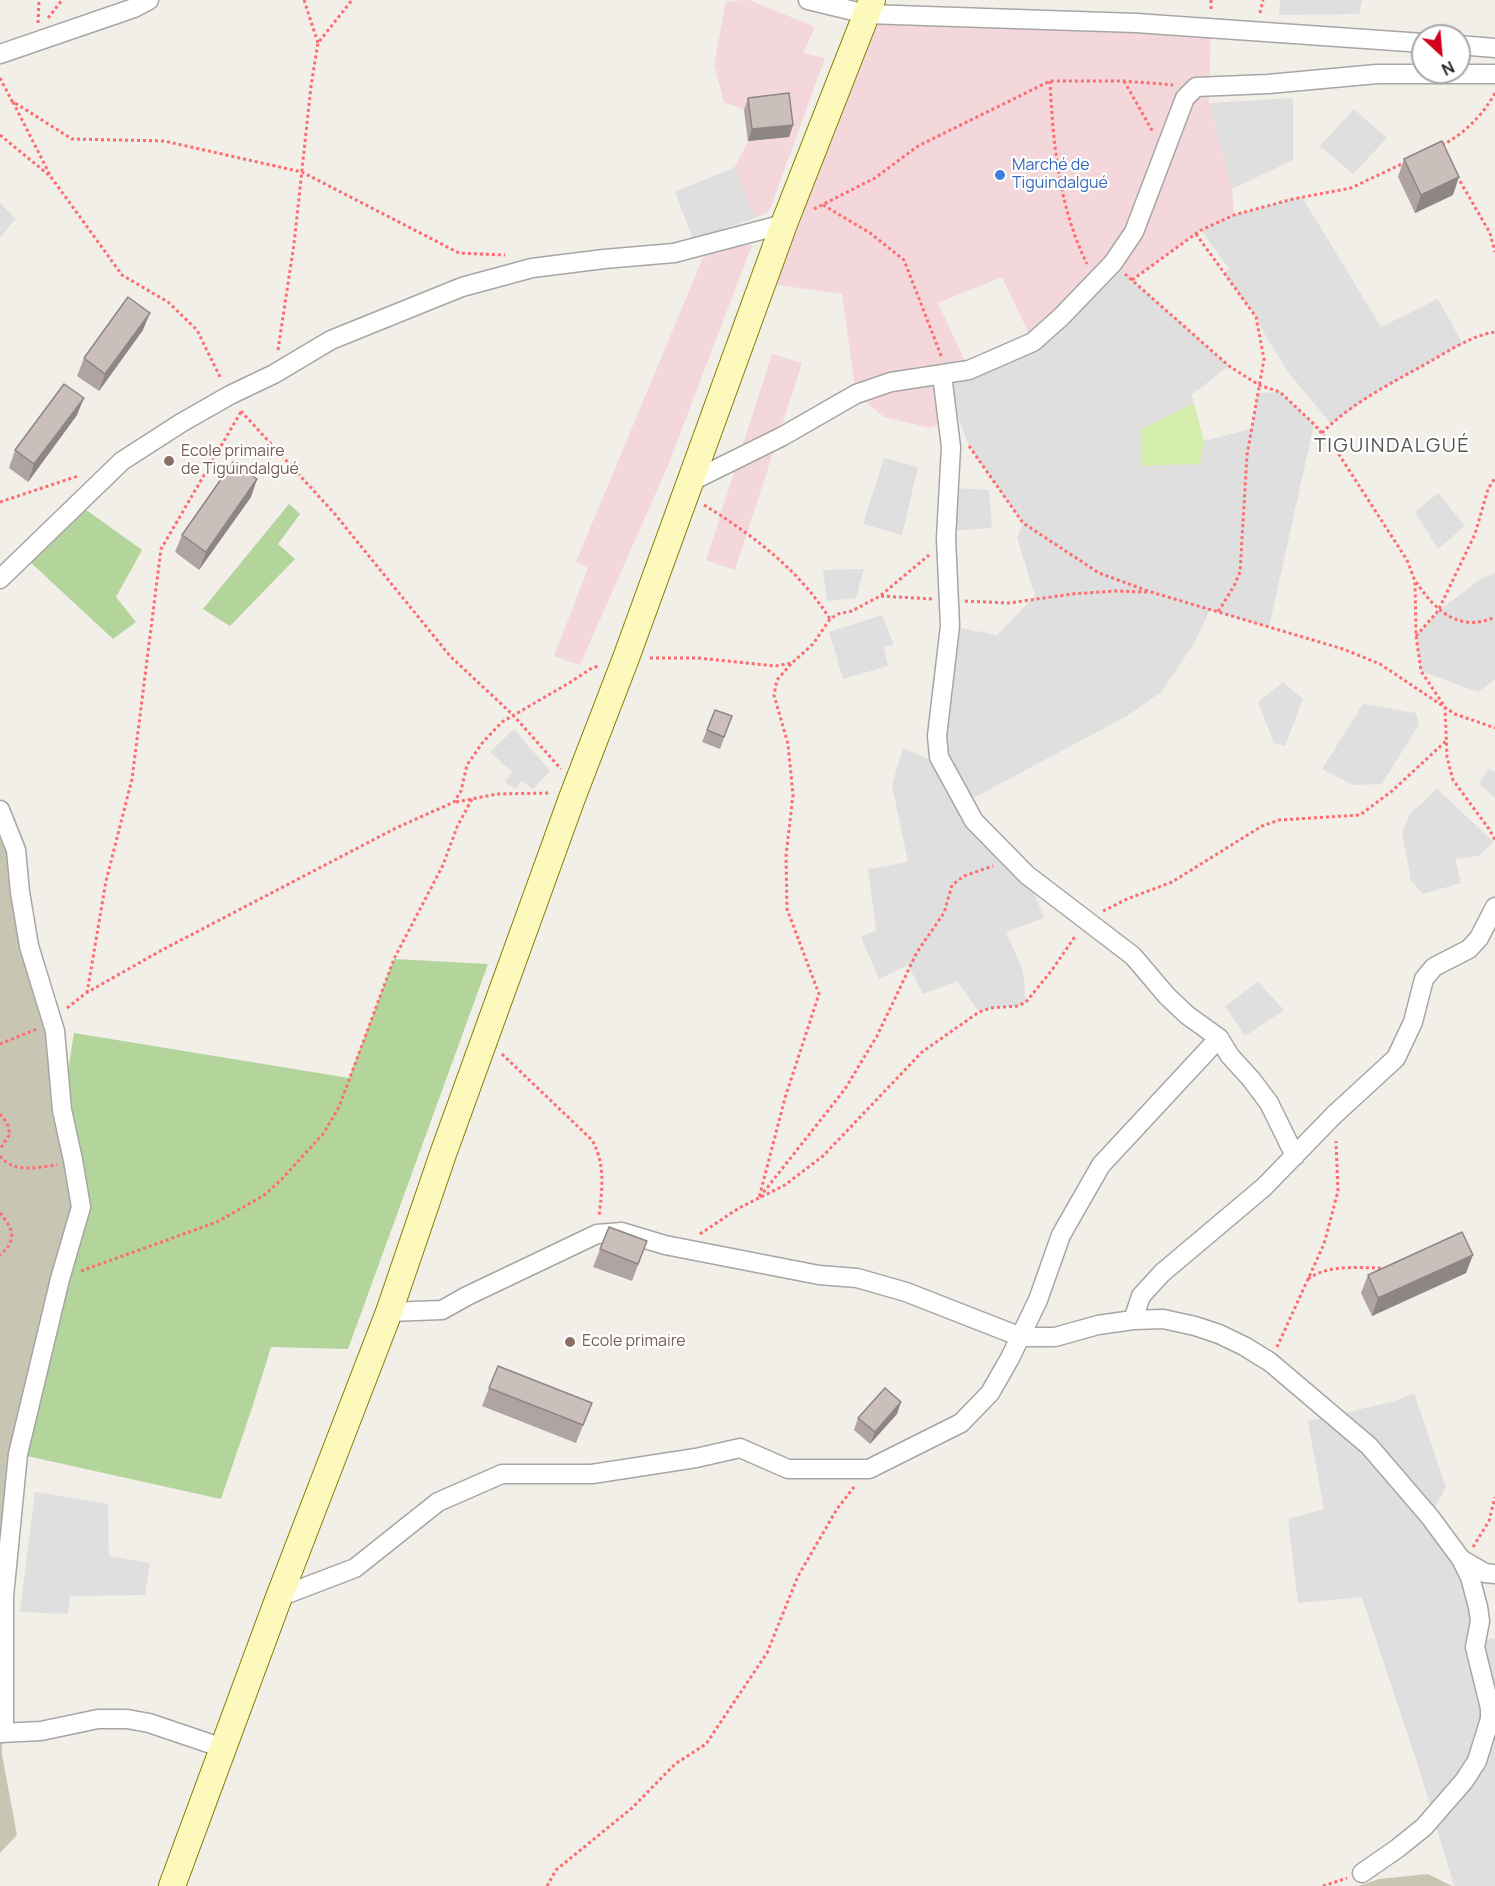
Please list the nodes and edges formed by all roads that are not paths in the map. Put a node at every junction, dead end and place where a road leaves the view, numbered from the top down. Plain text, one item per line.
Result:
1 (149, 0) edge
2 (808, 0) edge
3 (869, 7) edge
4 (1411, 42) edge
5 (1471, 46) edge
6 (1495, 48) edge
7 (0, 54) edge
8 (1495, 74) edge
9 (784, 224) junction
10 (942, 375) junction
11 (688, 488) junction
12 (0, 579) edge
13 (0, 810) edge
14 (1495, 907) edge
15 (1219, 1038) junction
16 (1295, 1156) junction
17 (389, 1311) junction
18 (1133, 1320) junction
19 (1021, 1337) junction
20 (1458, 1556) junction
21 (1495, 1574) edge
22 (279, 1597) junction
23 (2, 1732) edge
24 (223, 1748) junction
25 (1362, 1873) road end
26 (172, 1886) edge

1 - 7 street
2 - 3 street
3 - 4 street
3 - 9 street
5 - 6 street
8 - 10 street
9 - 11 street
9 - 12 street
10 - 11 street
10 - 15 street
11 - 17 street
13 - 23 street
14 - 16 street
15 - 16 street
15 - 19 street
16 - 18 street
17 - 19 street
17 - 22 street
18 - 19 street
18 - 20 street
19 - 22 street
20 - 21 street
20 - 25 street
22 - 24 street
23 - 24 street
24 - 26 street

